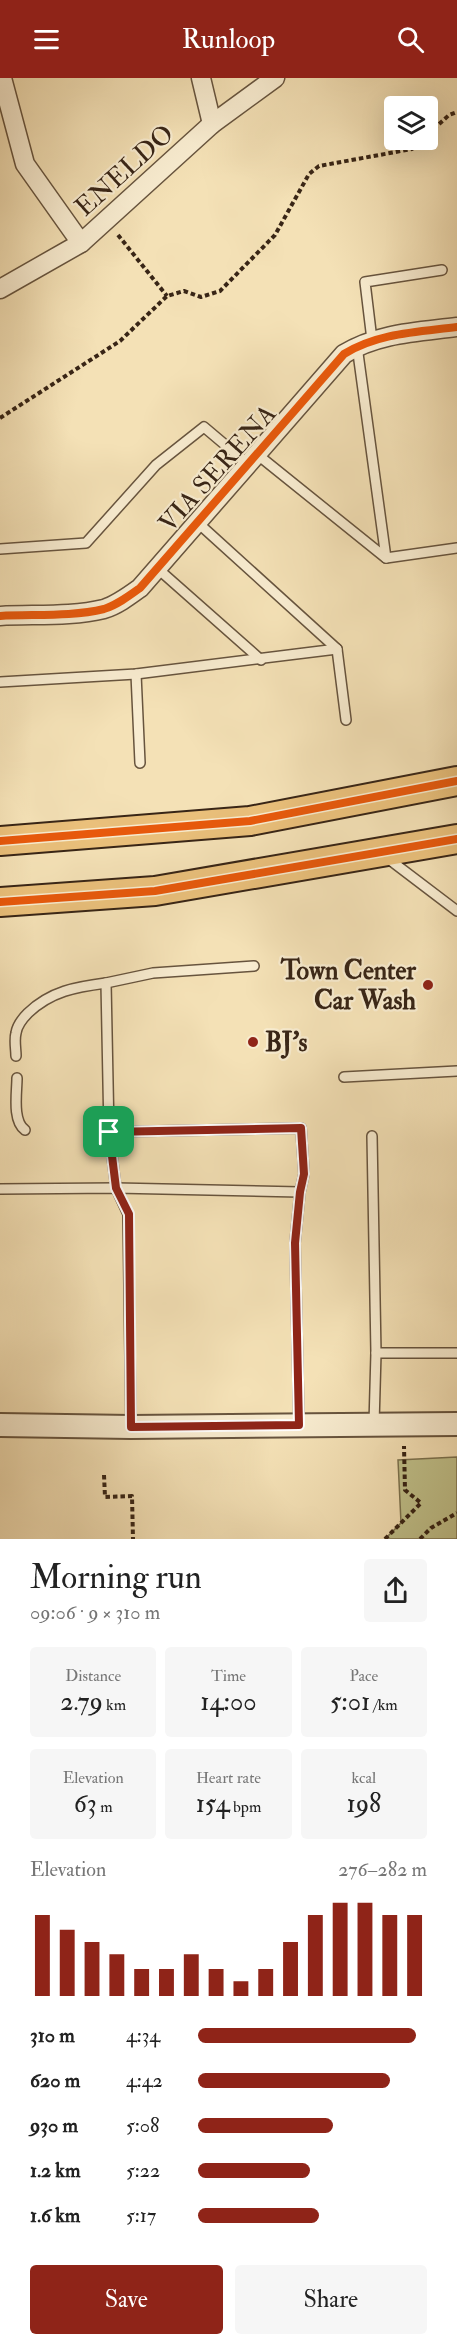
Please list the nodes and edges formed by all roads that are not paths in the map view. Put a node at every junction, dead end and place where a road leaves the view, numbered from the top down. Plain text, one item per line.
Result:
1 (2, 78) edge
2 (201, 78) edge
3 (275, 78) edge
4 (212, 124) junction
5 (81, 243) junction
6 (442, 270) dead end
7 (0, 289) edge
8 (457, 327) edge
9 (364, 343) junction
10 (253, 460) junction
11 (197, 522) junction
12 (457, 548) edge
13 (0, 549) edge
14 (386, 558) junction
15 (157, 568) junction
16 (0, 616) edge
17 (337, 649) junction
18 (261, 660) junction
19 (136, 674) junction
20 (0, 682) edge
21 (346, 720) dead end
22 (140, 763) dead end
23 (457, 781) edge
24 (457, 839) edge
25 (0, 842) edge
26 (381, 854) junction
27 (0, 902) edge
28 (457, 911) edge
29 (254, 966) dead end
30 (106, 983) junction
31 (16, 1056) dead end
32 (457, 1071) edge
33 (344, 1077) dead end
34 (17, 1078) dead end
35 (25, 1130) dead end
36 (109, 1132) junction
37 (372, 1136) dead end
38 (116, 1188) junction
39 (0, 1189) edge
40 (300, 1192) junction
41 (376, 1353) junction
42 (457, 1353) edge
43 (457, 1424) edge
44 (0, 1425) edge
45 (299, 1425) junction
46 (374, 1425) junction
47 (131, 1427) junction

1 - 5 street
2 - 4 street
3 - 4 street, ENELDO
4 - 5 street, ENELDO
5 - 7 street, ENELDO
6 - 9 lane
8 - 9 street, VIA SERENA
9 - 10 street, VIA SERENA
9 - 14 lane
10 - 11 street, VIA SERENA
10 - 13 lane
10 - 14 lane
11 - 15 street, VIA SERENA
11 - 17 lane
12 - 14 lane
15 - 16 street, VIA SERENA
15 - 18 lane
17 - 18 lane
17 - 21 lane
18 - 19 lane
19 - 20 lane
19 - 22 lane
23 - 25 main road
24 - 26 main road
26 - 27 main road
26 - 28 lane
29 - 30 lane
30 - 31 lane
30 - 36 lane
32 - 33 lane
34 - 35 lane
36 - 38 lane
36 - 40 lane
37 - 41 lane
38 - 39 lane
38 - 40 lane
38 - 47 lane
40 - 45 lane
41 - 42 lane
41 - 46 lane
43 - 46 street
44 - 47 street
45 - 46 street
45 - 47 street

